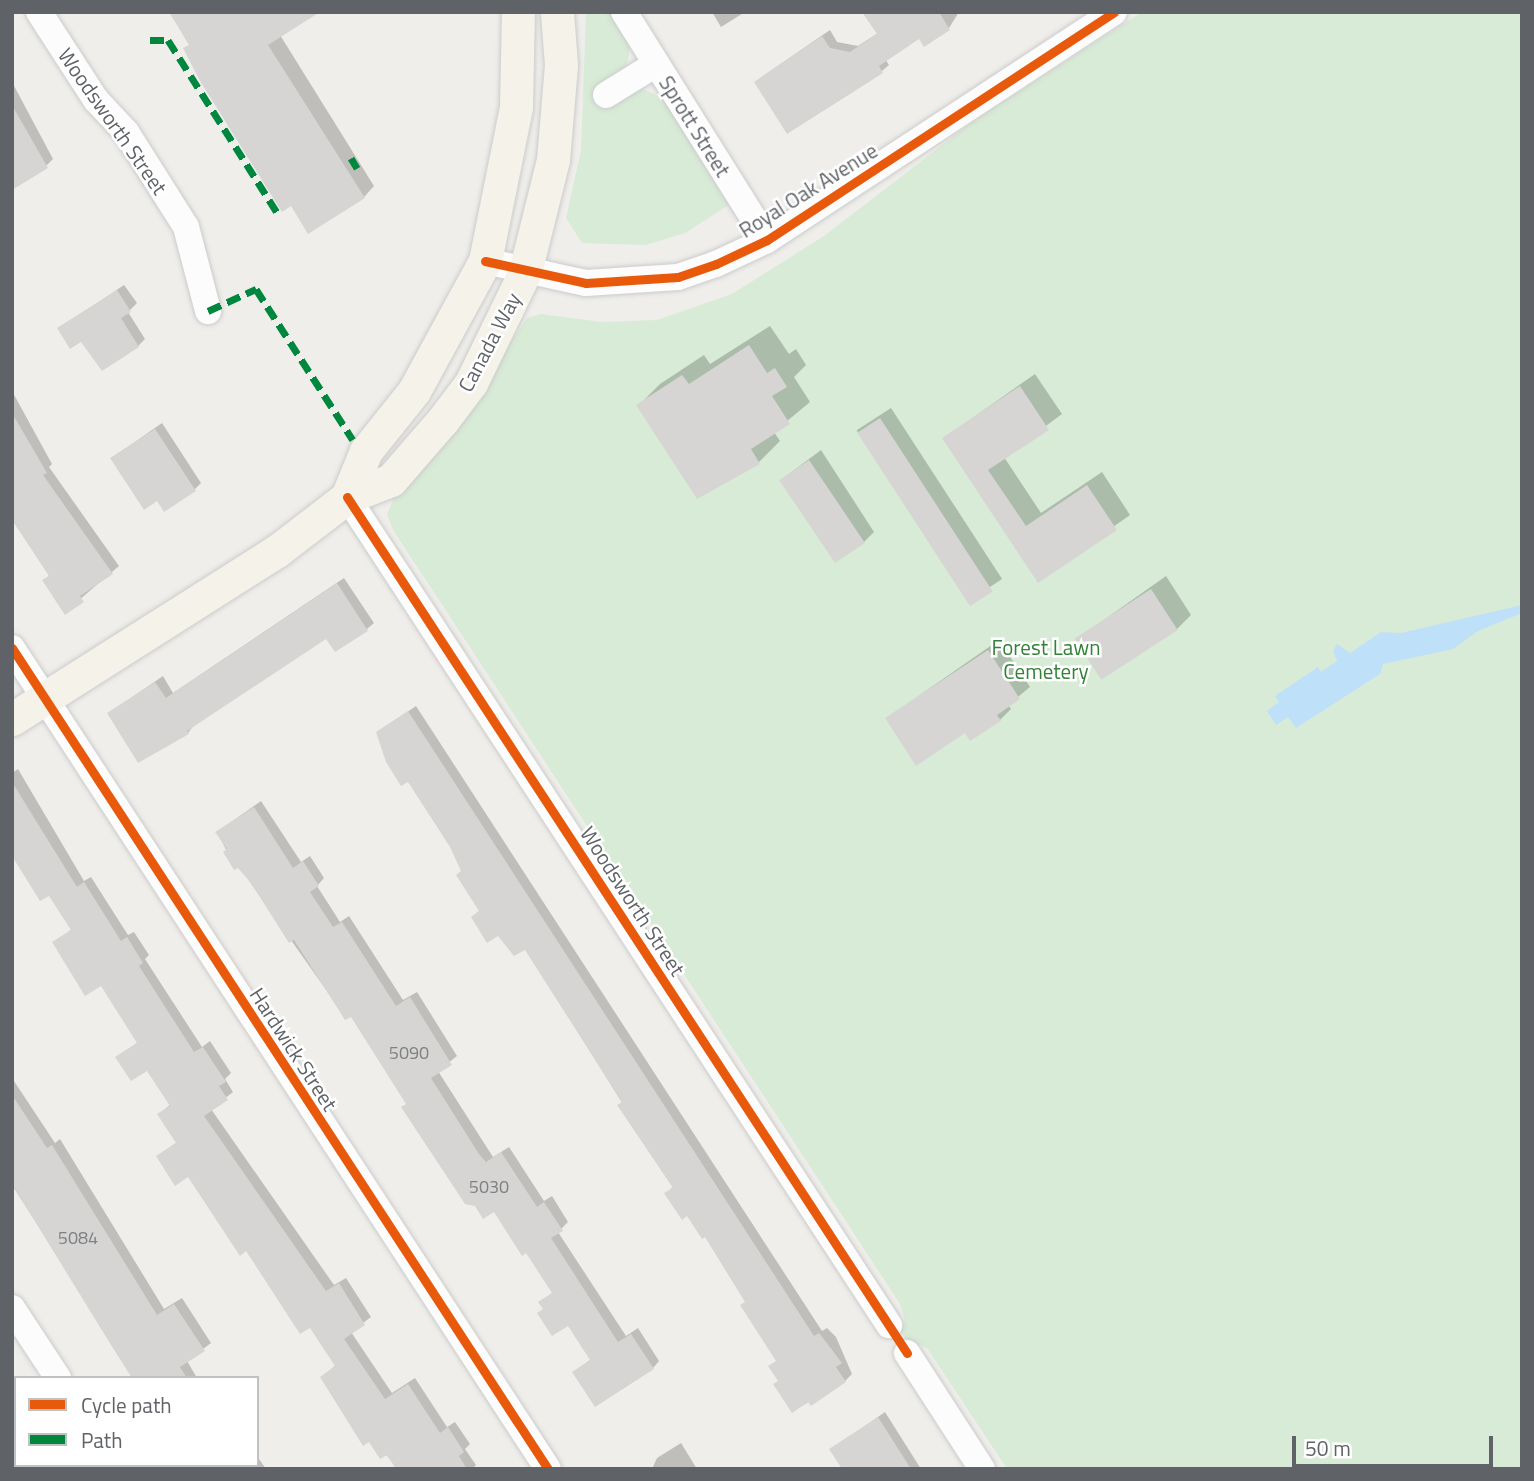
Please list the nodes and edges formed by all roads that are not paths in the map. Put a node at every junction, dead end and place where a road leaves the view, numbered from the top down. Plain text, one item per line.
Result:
1 (39, 12) edge
2 (518, 12) edge
3 (557, 12) edge
4 (624, 12) edge
5 (1115, 12) edge
6 (656, 64) junction
7 (606, 95) dead end
8 (766, 240) junction
9 (485, 261) junction
10 (525, 272) junction
11 (208, 311) dead end
12 (347, 497) junction
13 (12, 648) edge
14 (44, 699) junction
15 (12, 719) edge
16 (12, 1308) edge
17 (889, 1325) dead end
18 (907, 1353) dead end
19 (57, 1376) edge
20 (548, 1469) edge
21 (982, 1469) edge

1 - 11 street, Woodsworth Street
2 - 9 main road, Canada Way
3 - 10 main road, Canada Way
4 - 6 street, Sprott Street
5 - 8 street, Royal Oak Avenue
6 - 7 street
6 - 8 street, Sprott Street
8 - 10 street, Royal Oak Avenue
9 - 10 street, Royal Oak Avenue
9 - 12 main road, Canada Way
10 - 12 main road, Canada Way
12 - 14 main road, Canada Way
12 - 17 street, Woodsworth Street
13 - 14 street, Hardwick Street
14 - 15 main road, Canada Way
14 - 20 street, Hardwick Street
16 - 19 street
18 - 21 street

